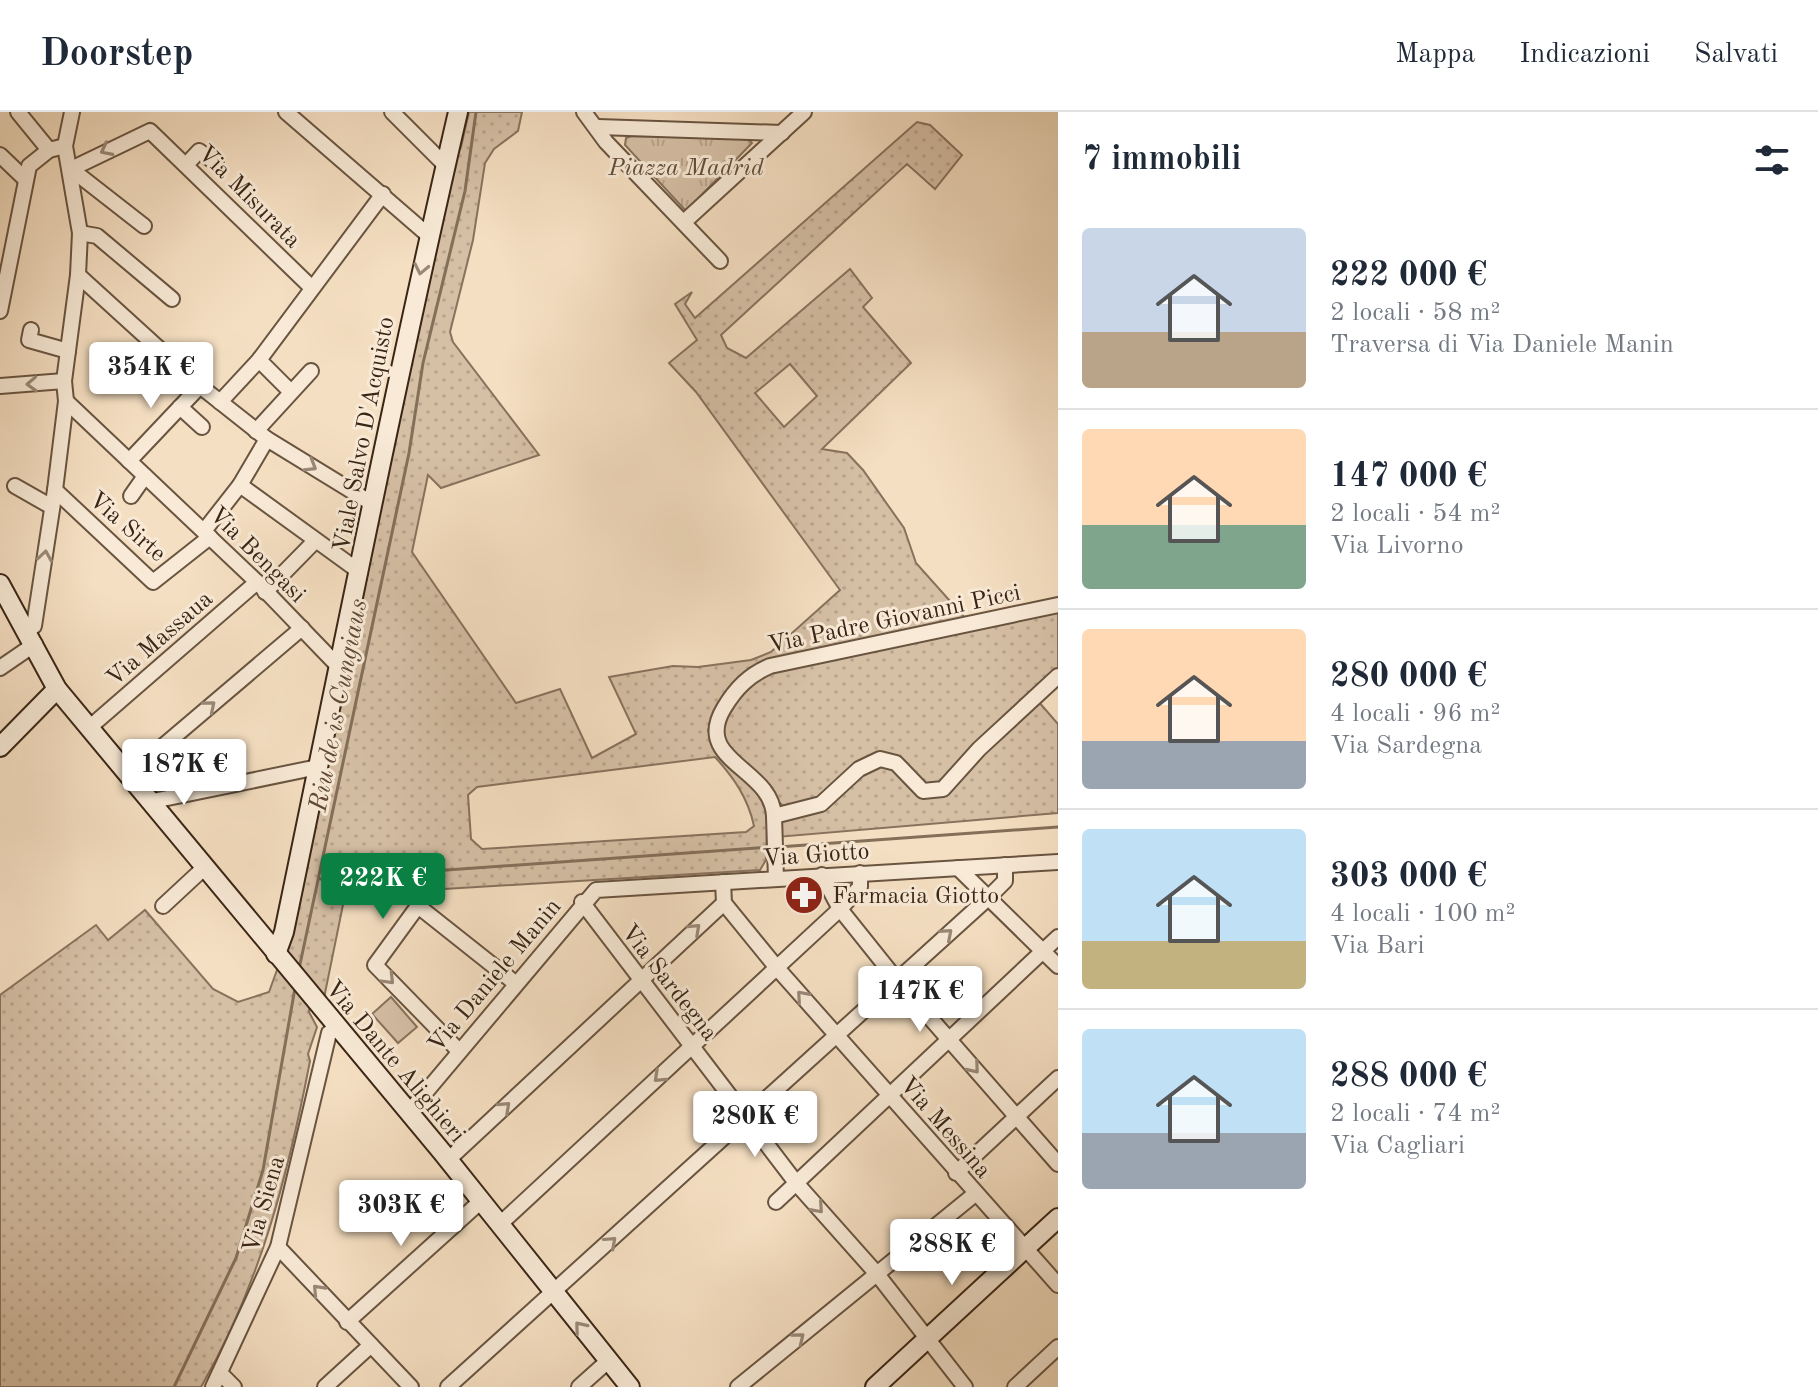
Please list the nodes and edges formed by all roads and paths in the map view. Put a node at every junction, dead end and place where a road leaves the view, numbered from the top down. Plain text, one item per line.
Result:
1 (18, 112) edge
2 (72, 112) edge
3 (286, 112) edge
4 (392, 112) edge
5 (458, 112) edge
6 (584, 112) edge
7 (804, 112) edge
8 (686, 113) edge
9 (598, 127) junction
10 (619, 128) junction
11 (686, 129) junction
12 (752, 132) junction
13 (782, 133) junction
14 (65, 146) junction
15 (611, 147) junction
16 (49, 150) junction
17 (760, 152) junction
18 (0, 155) edge
19 (216, 163) dead end
20 (186, 165) junction
21 (446, 166) junction
22 (71, 169) junction
23 (24, 178) junction
24 (383, 194) junction
25 (684, 222) junction
26 (144, 226) dead end
27 (80, 233) junction
28 (428, 235) junction
29 (720, 261) dead end
30 (78, 275) junction
31 (312, 288) junction
32 (172, 299) dead end
33 (0, 311) edge
34 (31, 330) dead end
35 (68, 351) junction
36 (259, 360) junction
37 (311, 371) dead end
38 (64, 381) junction
39 (0, 386) edge
40 (200, 386) junction
41 (291, 392) junction
42 (66, 401) junction
43 (220, 402) junction
44 (180, 407) junction
45 (202, 427) dead end
46 (261, 435) junction
47 (129, 461) junction
48 (145, 476) junction
49 (240, 485) junction
50 (15, 486) dead end
51 (55, 490) junction
52 (131, 496) dead end
53 (373, 504) junction
54 (52, 507) junction
55 (207, 534) junction
56 (315, 541) junction
57 (360, 572) junction
58 (0, 584) edge
59 (261, 587) junction
60 (1058, 605) edge
61 (302, 628) junction
62 (32, 637) junction
63 (338, 666) junction
64 (0, 668) edge
65 (1058, 676) edge
66 (57, 689) junction
67 (90, 727) junction
68 (0, 747) edge
69 (318, 767) junction
70 (129, 775) junction
71 (153, 801) junction
72 (774, 816) junction
73 (1058, 862) edge
74 (1005, 865) junction
75 (205, 867) junction
76 (958, 868) junction
77 (860, 873) junction
78 (822, 875) junction
79 (776, 879) junction
80 (723, 882) junction
81 (988, 898) junction
82 (582, 902) junction
83 (724, 903) junction
84 (163, 906) dead end
85 (840, 909) junction
86 (1058, 937) edge
87 (1042, 952) junction
88 (279, 958) junction
89 (1058, 966) edge
90 (777, 968) junction
91 (896, 979) junction
92 (640, 982) junction
93 (515, 983) junction
94 (337, 1028) junction
95 (834, 1034) junction
96 (948, 1037) junction
97 (692, 1046) junction
98 (459, 1051) junction
99 (1058, 1078) edge
100 (889, 1095) junction
101 (409, 1112) junction
102 (747, 1118) junction
103 (1017, 1119) junction
104 (448, 1160) junction
105 (1058, 1164) edge
106 (956, 1173) junction
107 (797, 1184) junction
108 (975, 1194) junction
109 (480, 1202) junction
110 (776, 1202) dead end
111 (1058, 1218) edge
112 (499, 1225) junction
113 (278, 1247) junction
114 (1025, 1249) junction
115 (877, 1274) junction
116 (1058, 1285) edge
117 (554, 1295) junction
118 (347, 1322) junction
119 (927, 1339) junction
120 (371, 1345) junction
121 (1058, 1347) edge
122 (608, 1361) junction
123 (217, 1380) edge
124 (234, 1387) edge
125 (325, 1387) edge
126 (411, 1387) edge
127 (448, 1387) edge
128 (579, 1387) edge
129 (630, 1387) edge
130 (738, 1387) edge
131 (875, 1387) edge
132 (965, 1387) edge
133 (1015, 1387) edge

1 - 16 street
2 - 14 street
3 - 24 street
4 - 21 street
5 - 21 street, Viale Salvo D'Acquisto
6 - 9 street
7 - 13 street
8 - 11 street
9 - 10 street
9 - 15 street
10 - 11 street
10 - 15 street
11 - 12 street
12 - 13 street
12 - 17 street
13 - 17 street
14 - 16 street
14 - 22 street
15 - 25 street
16 - 23 street
17 - 25 street
18 - 23 street
19 - 20 street
20 -> 22 street, Via Misurata
20 - 31 street, Via Misurata
21 - 28 street, Viale Salvo D'Acquisto
22 - 26 street
22 - 27 street
23 - 33 street
24 - 28 street
24 - 31 street
25 - 29 street
27 - 30 street
27 - 32 street
28 -> 53 street, Viale Salvo D'Acquisto
30 - 35 street
30 - 40 street
31 - 36 street
34 - 35 street
35 - 38 street
36 - 41 street
36 - 43 street
37 - 41 street
38 -> 39 street
38 - 42 street
40 - 43 street
40 - 44 street
41 - 46 street
42 - 47 street, Via Bengasi
42 - 51 street
43 - 46 street
44 - 45 street
44 - 47 street
46 - 49 street
46 -> 53 street
47 - 48 street, Via Bengasi
48 - 52 street
48 - 55 street, Via Bengasi
49 - 55 street
49 - 56 street
50 - 54 street
51 - 54 street
51 - 55 street, Via Sirte
53 - 57 street, Viale Salvo D'Acquisto
62 -> 54 street
55 - 59 street, Via Bengasi
56 - 57 street
56 - 59 street, Via Massaua
57 - 63 street, Viale Salvo D'Acquisto
58 - 62 street, Via Dante Alighieri
59 - 61 street, Via Bengasi
59 - 67 street, Via Massaua
60 - 72 street, Via Padre Giovanni Picci
61 - 63 street, Via Bengasi
70 -> 61 street
62 - 64 street
62 - 66 street, Via Dante Alighieri
63 - 69 street, Viale Salvo D'Acquisto
65 - 72 street
66 - 67 street, Via Dante Alighieri
66 - 68 street
67 - 70 street, Via Dante Alighieri
69 - 71 street
69 - 88 street, Viale Salvo D'Acquisto
70 - 71 street, Via Dante Alighieri
71 - 75 street, Via Dante Alighieri
72 - 79 street
73 - 74 street, Via Giotto
74 - 76 street, Via Giotto
74 - 81 street
75 - 84 street
75 - 88 street, Via Dante Alighieri
76 - 77 street, Via Giotto
76 - 81 street
77 - 78 street, Via Giotto
77 - 85 street
78 - 79 street, Via Giotto
78 - 85 street
79 - 80 street, Via Giotto
80 - 82 street, Via Giotto
80 - 83 street
81 - 87 street
91 -> 81 street
82 - 92 street, Via Sardegna
82 - 93 street, Via Daniele Manin
83 - 90 street, Via Messina
92 -> 83 street
85 - 90 street
85 - 91 street
86 - 87 street
87 - 89 street
87 - 96 street
88 - 94 street, Via Dante Alighieri
95 -> 90 street, Via Messina
90 - 97 street
91 - 95 street
91 - 96 street
92 - 97 street, Via Sardegna
104 -> 92 street
93 - 98 street, Via Daniele Manin
93 -> 98 street
94 - 101 street, Via Dante Alighieri
94 - 113 street, Via Siena
95 - 100 street, Via Messina
95 - 102 street
96 - 100 street
96 -> 103 street
97 - 102 street, Via Sardegna
97 -> 112 street
98 - 101 street, Via Daniele Manin
99 - 103 street
100 - 106 street, Via Messina
100 - 107 street
101 - 104 street, Via Dante Alighieri
102 - 107 street, Via Sardegna
117 -> 102 street
103 - 105 street
103 - 106 street
104 - 109 street, Via Dante Alighieri
106 - 108 street, Via Messina
107 - 110 street
107 -> 115 street, Via Sardegna
108 - 114 street, Via Messina
108 - 115 street
109 - 112 street, Via Dante Alighieri
109 - 118 street
111 - 114 street
112 - 117 street, Via Dante Alighieri
118 -> 113 street
113 - 123 street, Via Siena
114 - 116 street, Via Messina
114 - 119 street
115 - 119 street, Via Sardegna
130 -> 115 street
122 -> 117 street, Via Dante Alighieri
117 - 127 street
118 - 120 street
119 - 131 street
119 - 132 street, Via Sardegna
120 - 125 street
120 - 126 street
121 - 133 street
122 - 128 street
122 - 129 street, Via Dante Alighieri
123 - 124 street

